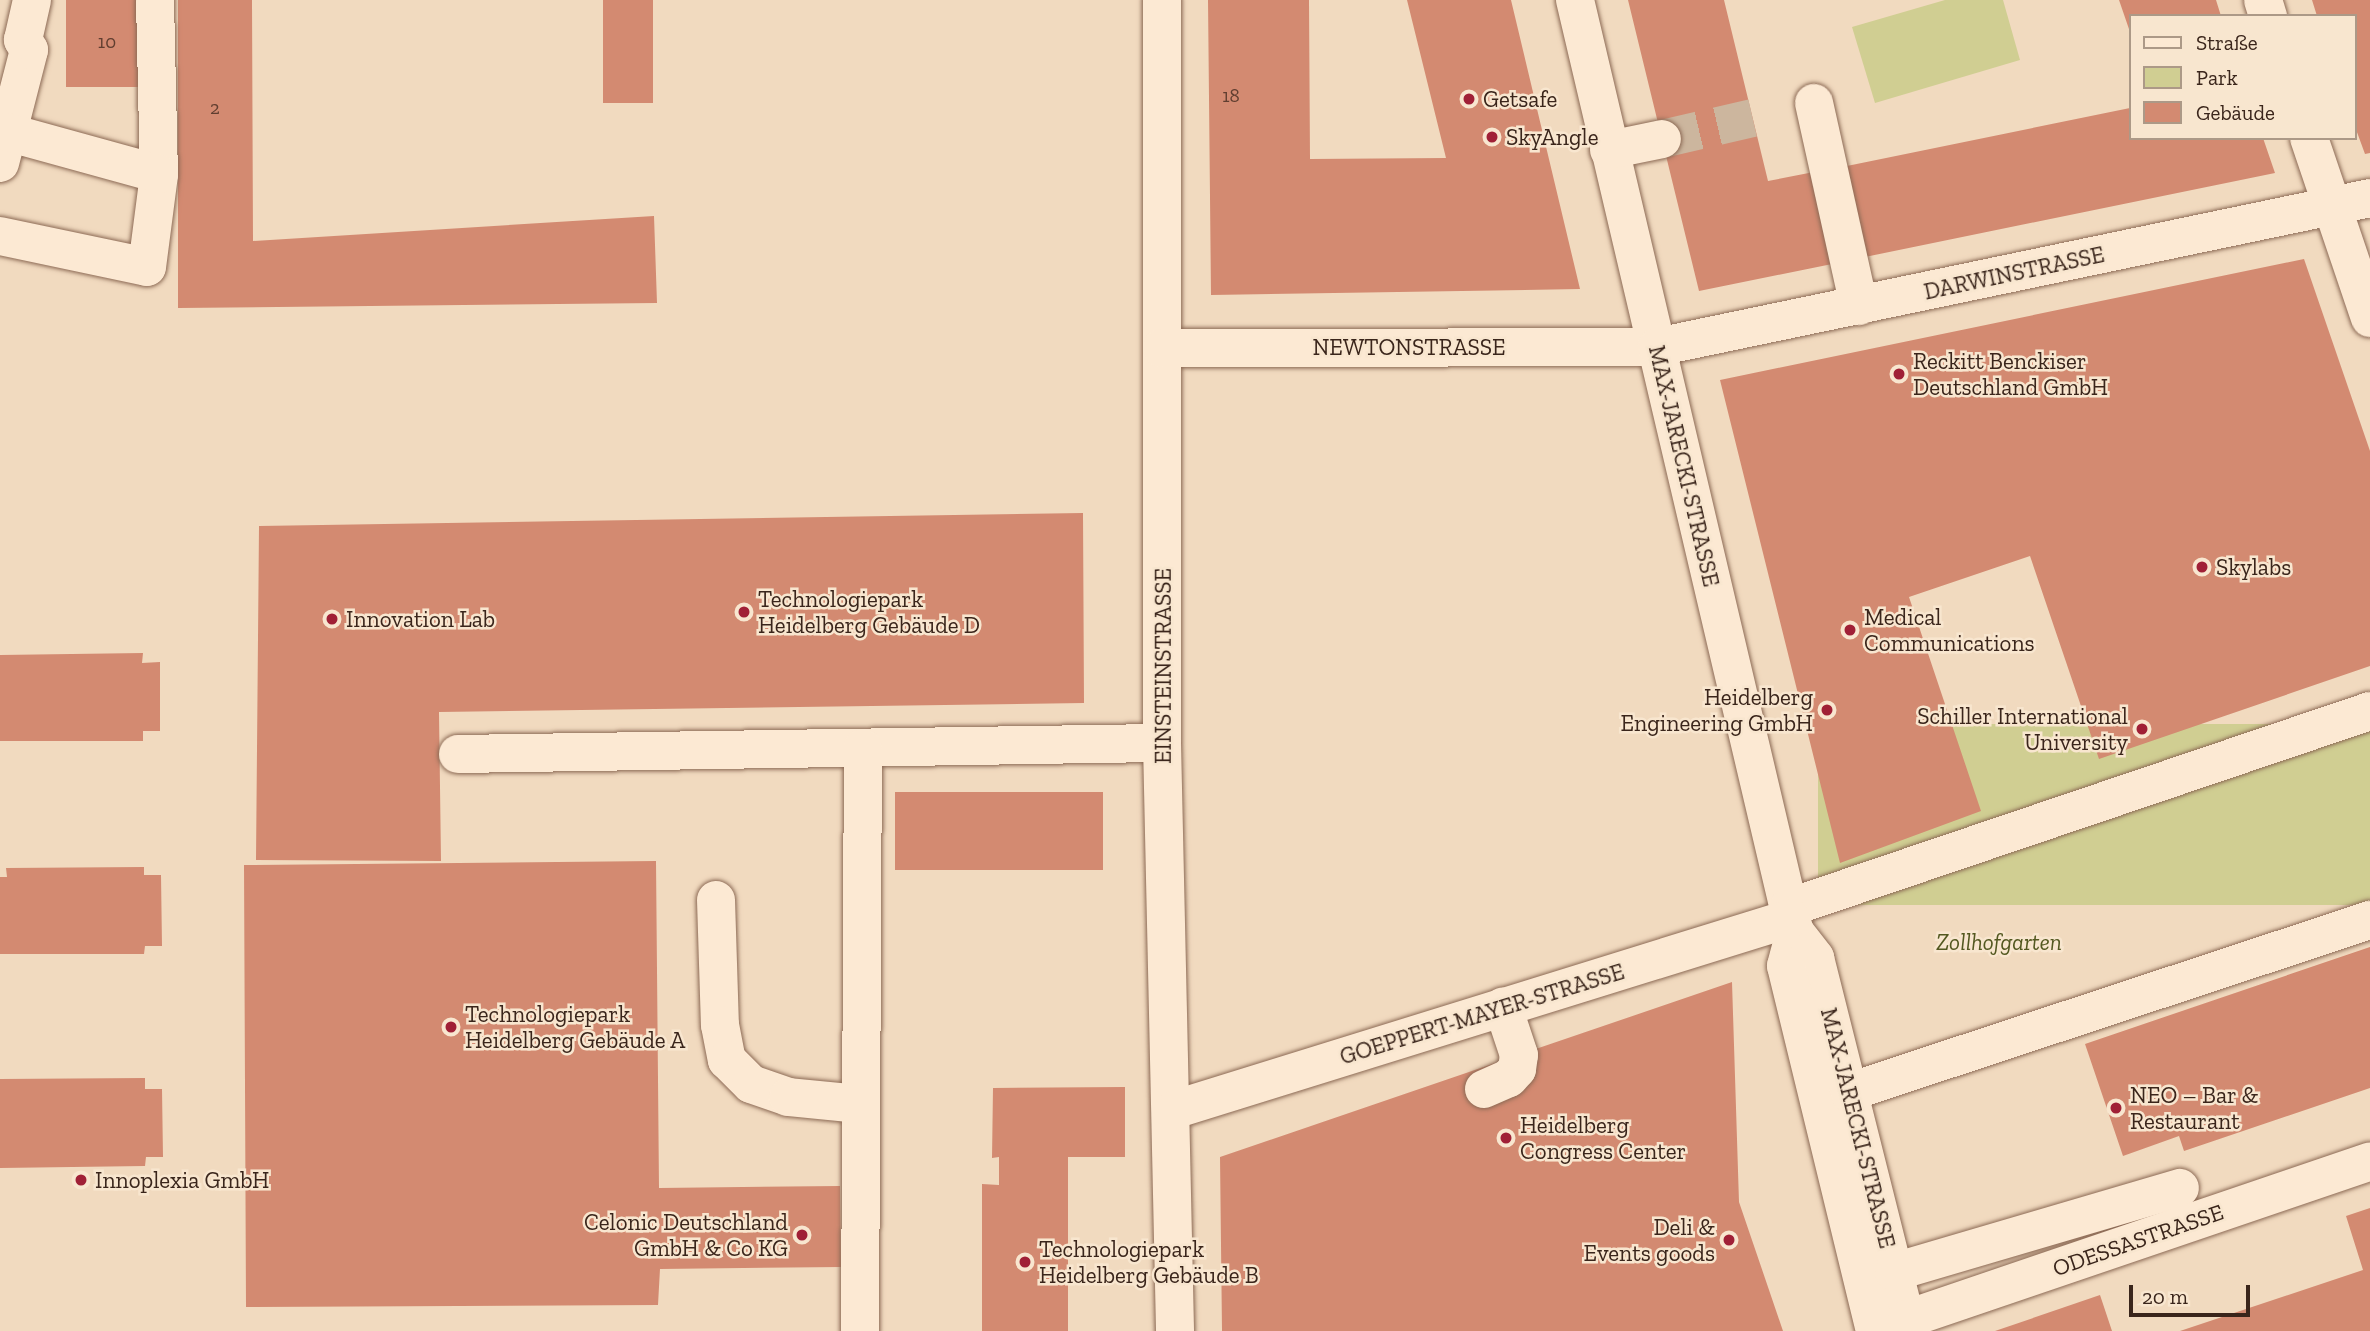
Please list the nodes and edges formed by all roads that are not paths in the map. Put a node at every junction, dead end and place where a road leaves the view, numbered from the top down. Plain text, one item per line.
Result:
1 (32, 0) edge
2 (155, 0) edge
3 (1162, 0) edge
4 (1575, 0) edge
5 (12, 38) edge
6 (1814, 103) dead end
7 (1662, 139) tunnel mouth
8 (2310, 140) edge
9 (4, 147) edge
10 (1609, 150) junction
11 (159, 174) junction
12 (2370, 198) edge
13 (2332, 206) junction
14 (0, 236) edge
15 (1859, 306) junction
16 (2370, 318) edge
17 (1657, 347) junction
18 (1162, 348) junction
19 (2370, 711) edge
20 (1162, 743) junction
21 (863, 748) junction
22 (458, 754) dead end
23 (716, 900) dead end
24 (1791, 919) junction
25 (2370, 920) edge
26 (1503, 1007) junction
27 (1484, 1089) dead end
28 (1849, 1092) junction
29 (859, 1104) junction
30 (1173, 1110) junction
31 (2370, 1161) edge
32 (2179, 1188) dead end
33 (1894, 1272) junction
34 (1897, 1327) edge
35 (859, 1331) edge
36 (1175, 1331) edge

1 - 5 street
2 - 11 street
3 - 18 street, EINSTEINSTRASSE
4 - 10 street, MAX-JARECKI-STRASSE
5 - 9 street
6 - 15 street
7 - 10 street
8 - 13 street
9 - 11 street
10 - 17 street, MAX-JARECKI-STRASSE
11 - 14 street
12 - 13 street, DARWINSTRASSE
13 - 15 street, DARWINSTRASSE
13 - 16 street
15 - 17 street, DARWINSTRASSE
17 - 18 street, NEWTONSTRASSE
17 - 24 street, MAX-JARECKI-STRASSE
18 - 20 street, EINSTEINSTRASSE
19 - 24 street
20 - 21 street
20 - 30 street, EINSTEINSTRASSE
21 - 22 street
21 - 29 street
23 - 29 street
24 - 26 street, GOEPPERT-MAYER-STRASSE
24 - 28 street, MAX-JARECKI-STRASSE
24 - 34 street, MAX-JARECKI-STRASSE
25 - 28 street
26 - 27 street
26 - 30 street, GOEPPERT-MAYER-STRASSE
28 - 33 street, MAX-JARECKI-STRASSE
29 - 35 street
30 - 36 street, EINSTEINSTRASSE
31 - 34 street, ODESSASTRASSE
32 - 33 street
33 - 34 street, MAX-JARECKI-STRASSE

